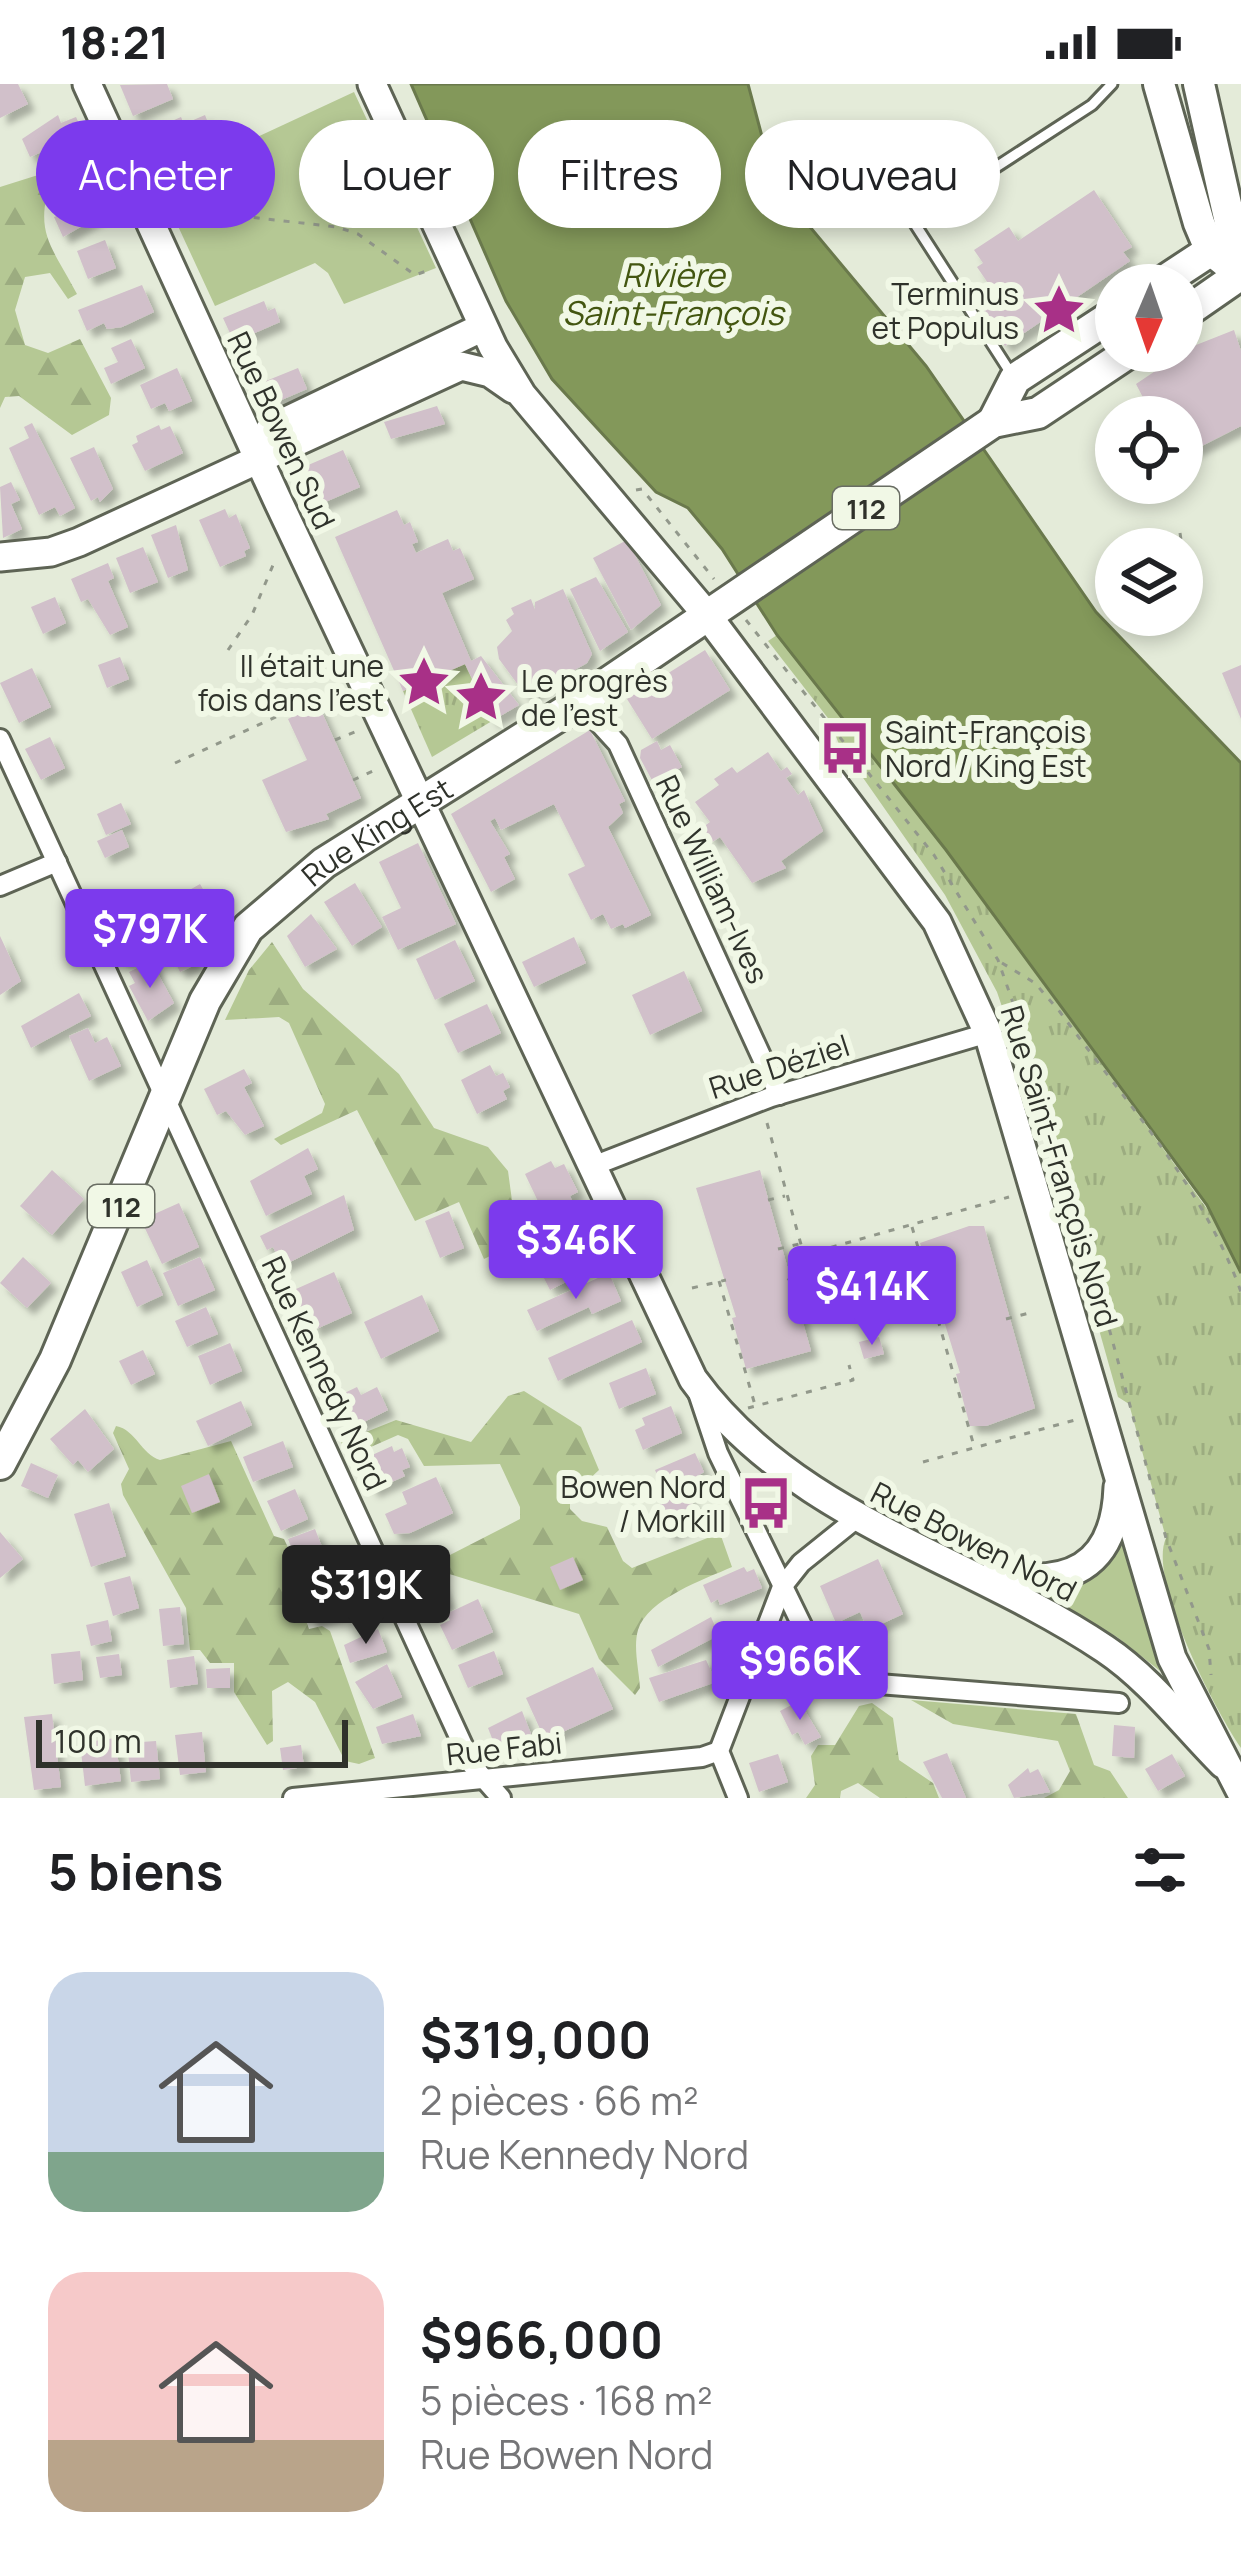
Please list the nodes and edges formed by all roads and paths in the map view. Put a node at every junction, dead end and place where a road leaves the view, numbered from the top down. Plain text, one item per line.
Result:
1 (87, 84) edge
2 (372, 84) edge
3 (1112, 84) edge
4 (1160, 84) edge
5 (1199, 84) edge
6 (103, 120) edge
7 (275, 220) edge
8 (153, 228) edge
9 (1229, 238) edge
10 (453, 261) junction
11 (1190, 264) edge
12 (1241, 273) edge
13 (1203, 301) edge
14 (483, 327) junction
15 (1095, 328) edge
16 (1100, 372) edge
17 (1015, 379) junction
18 (522, 395) junction
19 (994, 422) junction
20 (256, 456) junction
21 (200, 487) junction
22 (282, 510) junction
23 (0, 557) edge
24 (707, 615) junction
25 (228, 650) dead end
26 (361, 678) junction
27 (571, 708) junction
28 (381, 721) junction
29 (825, 723) dead end
30 (0, 739) edge
31 (334, 740) dead end
32 (399, 760) junction
33 (175, 763) dead end
34 (353, 780) dead end
35 (419, 802) junction
36 (56, 862) junction
37 (0, 886) edge
38 (998, 960) junction
39 (988, 1033) junction
40 (779, 1095) junction
41 (165, 1097) junction
42 (777, 1118) dead end
43 (593, 1166) junction
44 (787, 1195) junction
45 (1013, 1196) dead end
46 (769, 1200) dead end
47 (911, 1224) junction
48 (801, 1244) junction
49 (778, 1249) dead end
50 (816, 1251) junction
51 (920, 1254) dead end
52 (804, 1255) junction
53 (726, 1280) dead end
54 (719, 1281) junction
55 (692, 1288) dead end
56 (803, 1291) junction
57 (1241, 1292) edge
58 (798, 1304) dead end
59 (832, 1304) junction
60 (1029, 1313) dead end
61 (835, 1316) dead end
62 (1006, 1319) dead end
63 (938, 1320) dead end
64 (849, 1365) dead end
65 (693, 1379) junction
66 (755, 1406) junction
67 (723, 1415) junction
68 (1076, 1419) dead end
69 (974, 1448) junction
70 (923, 1462) dead end
71 (0, 1464) edge
72 (1119, 1469) junction
73 (856, 1518) junction
74 (967, 1568) junction
75 (782, 1587) junction
76 (1207, 1688) dead end
77 (1118, 1703) dead end
78 (719, 1751) junction
79 (1223, 1764) junction
80 (486, 1780) junction
81 (1241, 1792) edge
82 (293, 1798) edge
83 (501, 1798) edge
84 (738, 1798) edge

1 - 6 street, Rue Bowen Sud
2 - 10 street
3 - 17 lane
4 - 9 main road
5 - 9 main road
7 - 10 path
8 - 20 street, Rue Bowen Sud
9 - 11 main road
9 - 12 main road
10 - 14 street
12 - 13 main road
14 - 18 street
14 - 20 street
15 - 17 main road
16 - 19 main road, 112
17 - 19 main road, 112
18 - 20 street
18 - 24 street, Rue Saint-François Nord
19 - 24 main road, 112
20 - 21 street
20 - 22 street, Rue Bowen Sud
21 - 22 street
21 - 23 street
22 - 25 path
22 - 26 street, Rue Bowen Sud
24 - 27 main road, Rue King Est / 112
24 - 39 street, Rue Saint-François Nord
26 - 28 street, Rue Bowen Sud
26 - 33 path
27 - 35 main road, Rue King Est / 112
27 - 40 street, Rue William-Ives
28 - 31 path
28 - 32 street, Rue Bowen Sud
29 - 38 path
30 - 36 street, Rue Kennedy Nord
32 - 34 path
32 - 35 street, Rue Bowen Sud
35 - 41 main road, Rue King Est / 112
35 - 43 street, Rue Bowen Nord
36 - 37 street
36 - 41 street, Rue Kennedy Nord
38 - 57 path
38 - 76 path
39 - 40 street, Rue Déziel
39 - 72 street, Rue Saint-François Nord
40 - 43 street, Rue Déziel
41 - 71 main road, Rue King Est / 112
41 - 80 street, Rue Kennedy Nord
42 - 44 path
43 - 65 street, Rue Bowen Nord
44 - 46 path
44 - 48 path
45 - 47 path
47 - 50 path
47 - 51 path
48 - 49 path
48 - 52 path
50 - 52 path
50 - 59 path
52 - 56 path
53 - 54 path
54 - 55 path
54 - 66 path
56 - 58 path
56 - 59 path
59 - 61 path
60 - 62 path
63 - 69 path
64 - 66 path
65 - 67 street, Rue Bowen Nord
65 - 75 street, Rue Bowen Nord
66 - 67 path
67 - 73 street, Rue Bowen Nord
68 - 69 path
69 - 70 path
72 - 74 street
72 - 79 street, Rue Saint-François Nord
73 - 74 street, Rue Bowen Nord
73 - 75 street
74 - 79 street, Rue Bowen Nord
75 - 77 street, Rue Bowen Nord
75 - 78 street
78 - 80 street, Rue Fabi
78 - 84 street
79 - 81 street, Rue Saint-François Nord
80 - 82 street, Rue Fabi
80 - 83 street, Rue Kennedy Nord

